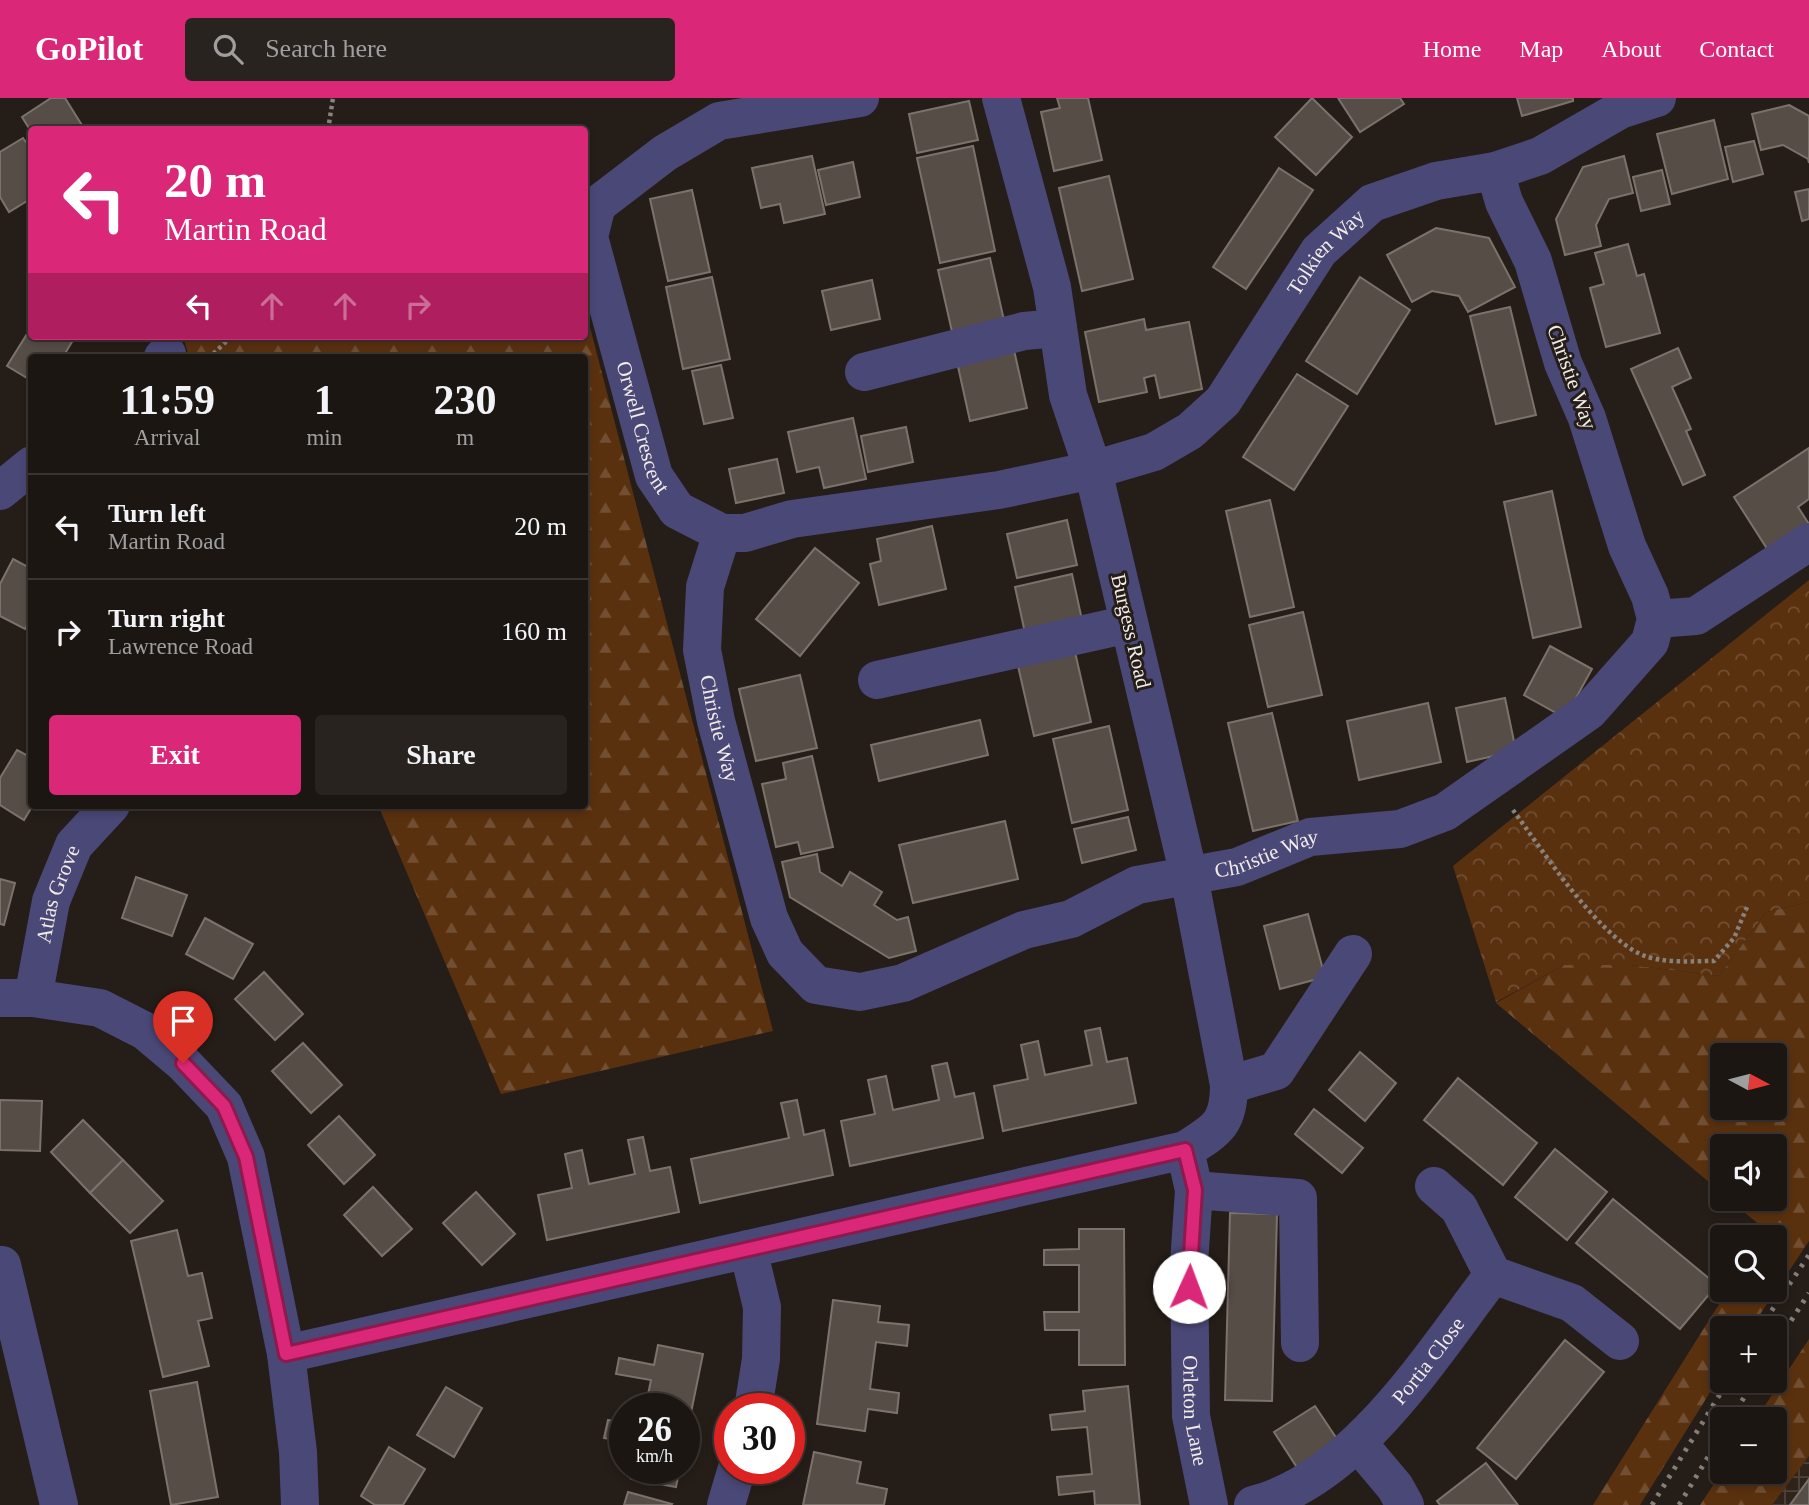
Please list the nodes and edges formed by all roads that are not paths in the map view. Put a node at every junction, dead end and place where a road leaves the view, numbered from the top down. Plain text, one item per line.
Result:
1 (860, 98) edge
2 (1001, 98) edge
3 (1657, 98) edge
4 (1618, 104) edge
5 (1495, 171) junction
6 (1058, 328) junction
7 (864, 372) dead end
8 (28, 468) edge
9 (1093, 470) junction
10 (0, 491) edge
11 (722, 533) junction
12 (1809, 542) edge
13 (1656, 619) junction
14 (1129, 624) junction
15 (877, 680) dead end
16 (107, 809) edge
17 (1189, 876) junction
18 (1353, 954) dead end
19 (17, 998) edge
20 (1229, 1085) junction
21 (1185, 1150) junction
22 (1434, 1186) dead end
23 (1195, 1190) junction
24 (748, 1250) junction
25 (2, 1265) dead end
26 (1493, 1275) junction
27 (1620, 1341) dead end
28 (1300, 1343) dead end
29 (286, 1354) junction
30 (756, 1393) edge
31 (1358, 1443) junction
32 (732, 1484) edge
33 (1400, 1496) edge
34 (59, 1505) edge
35 (300, 1505) edge
36 (726, 1505) edge
37 (1209, 1505) edge
38 (1254, 1505) edge

1 - 11 street, Orwell Crescent
2 - 6 street, Burgess Road
3 - 4 street, Tolkien Way
4 - 5 street, Tolkien Way
5 - 9 street, Tolkien Way
5 - 13 street, Christie Way
6 - 7 street
6 - 9 street, Burgess Road
8 - 10 street
9 - 11 street
9 - 14 street, Burgess Road
11 - 17 street, Christie Way
12 - 13 street
13 - 17 street, Christie Way
14 - 15 street
14 - 17 street, Burgess Road
16 - 19 street, Atlas Grove
17 - 20 street, Burgess Road
18 - 20 street
19 - 29 street
20 - 21 street, Burgess Road
21 - 23 street, Orleton Lane
21 - 24 street, Burgess Road
22 - 26 street
23 - 28 street
23 - 37 street, Orleton Lane
24 - 29 street, Burgess Road
24 - 30 street
25 - 34 street
26 - 27 street
26 - 31 street, Portia Close
29 - 35 street
31 - 33 street
31 - 38 street, Portia Close
32 - 36 street

